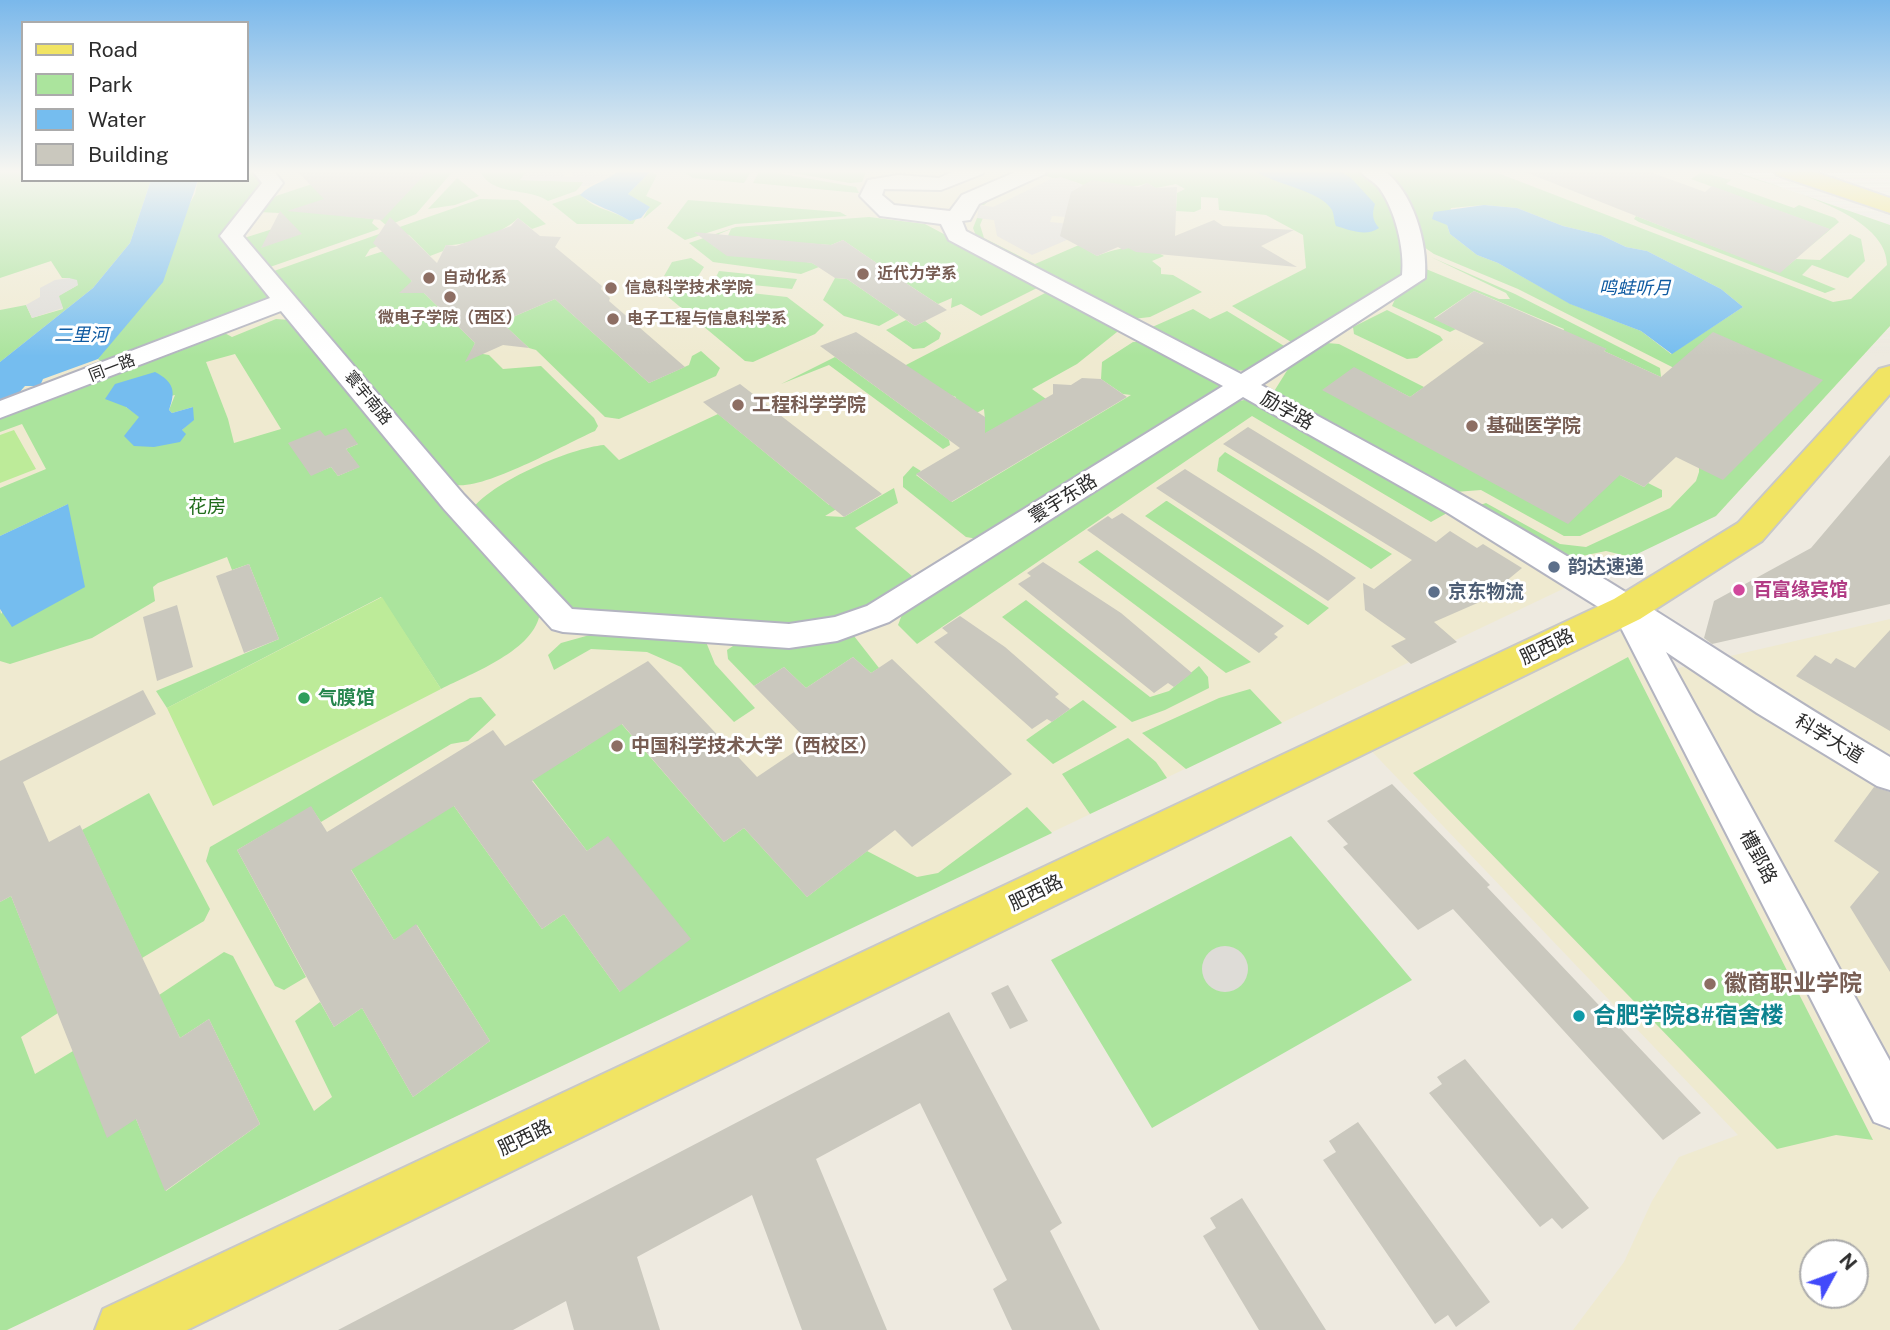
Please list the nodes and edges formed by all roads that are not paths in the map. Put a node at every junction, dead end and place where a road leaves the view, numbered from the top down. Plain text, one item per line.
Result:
1 (234, 232) edge
2 (956, 232) edge
3 (1406, 232) edge
4 (288, 300) junction
5 (1890, 374) edge
6 (1243, 386) junction
7 (0, 410) edge
8 (1627, 609) junction
9 (563, 620) joint
10 (1769, 702) joint
11 (1890, 775) edge
12 (1890, 1106) edge
13 (124, 1330) edge

1 - 4 street, 寰宇南路
2 - 6 street, 励学路
3 - 6 street, 寰宇东路
4 - 7 street, 同一路
4 - 9 street, 寰宇南路
5 - 8 main road, 肥西路
6 - 8 street, 励学路
6 - 9 street, 寰宇东路
8 - 10 street, 励学路
8 - 12 street, 槽郢路
8 - 13 main road, 肥西路
10 - 11 street, 科学大道

